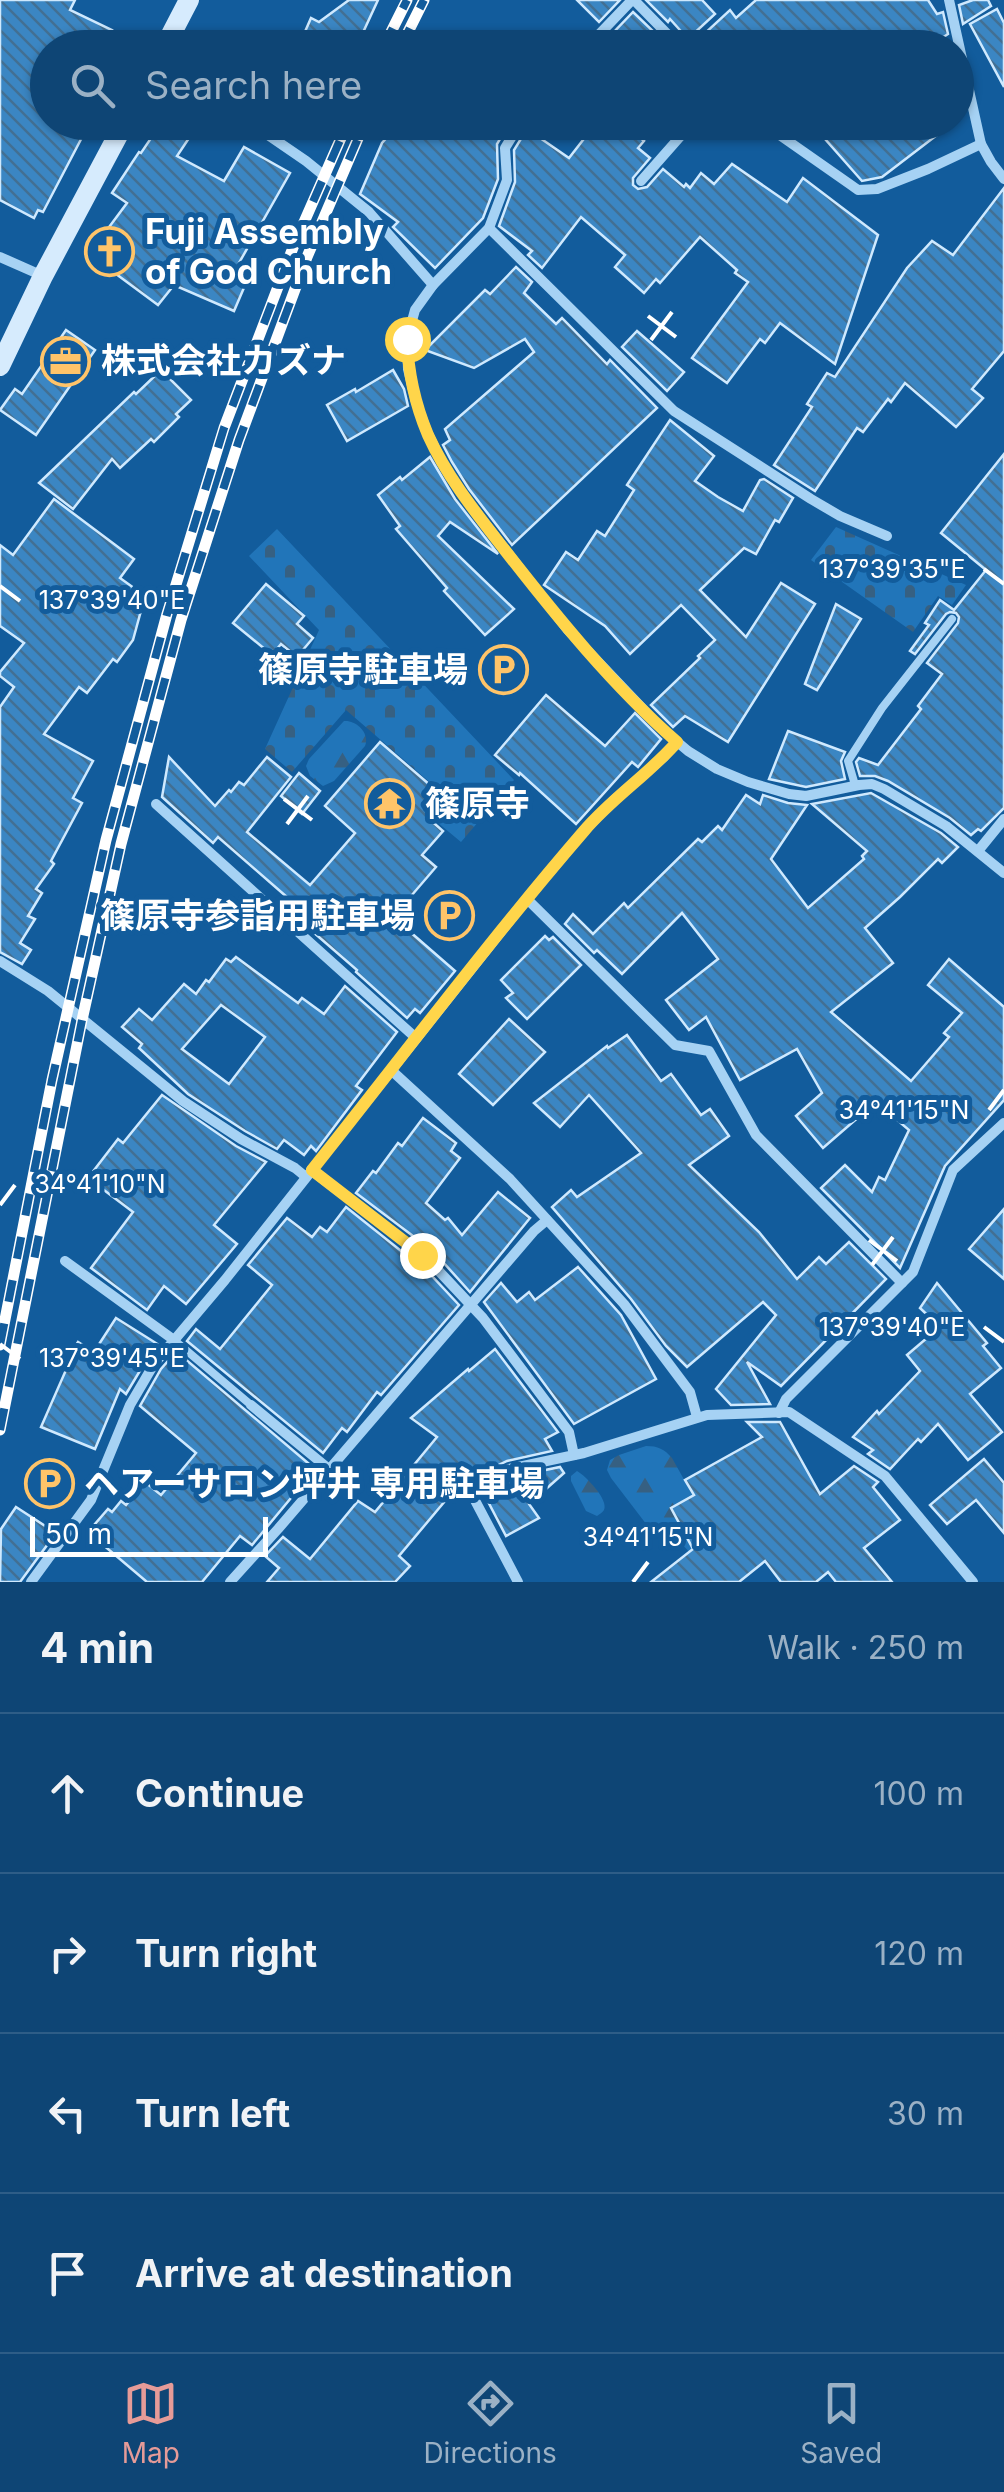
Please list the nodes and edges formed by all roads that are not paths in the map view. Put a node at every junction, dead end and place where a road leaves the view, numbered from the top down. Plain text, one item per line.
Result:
1 (188, 0) edge
2 (633, 0) edge
3 (656, 0) edge
4 (949, 0) edge
5 (644, 11) junction
6 (173, 30) edge
7 (604, 30) edge
8 (663, 30) edge
9 (956, 30) edge
10 (974, 112) edge
11 (115, 140) edge
12 (275, 140) edge
13 (510, 140) edge
14 (677, 140) edge
15 (786, 140) edge
16 (981, 144) junction
17 (1004, 179) edge
18 (641, 181) dead end
19 (489, 228) junction
20 (0, 257) edge
21 (43, 276) junction
22 (433, 284) junction
23 (0, 366) edge
24 (888, 536) dead end
25 (952, 619) dead end
26 (677, 742) junction
27 (855, 786) junction
28 (156, 804) dead end
29 (1004, 820) edge
30 (978, 851) junction
31 (1004, 873) edge
32 (527, 899) junction
33 (0, 961) edge
34 (416, 1038) junction
35 (391, 1070) junction
36 (1004, 1122) edge
37 (309, 1174) junction
38 (547, 1220) junction
39 (66, 1262) dead end
40 (902, 1283) junction
41 (471, 1305) junction
42 (174, 1340) junction
43 (251, 1404) joint
44 (779, 1412) junction
45 (698, 1417) junction
46 (574, 1455) junction
47 (329, 1469) junction
48 (31, 1582) edge
49 (230, 1582) edge
50 (518, 1582) edge
51 (973, 1582) edge

1 - 6 main road
2 - 5 street
2 - 7 street
3 - 5 street
4 - 9 street
5 - 8 street
10 - 16 street
11 - 21 main road
12 - 22 street
13 - 19 street
14 - 18 street
15 - 16 street
16 - 17 street
19 - 22 street
19 - 24 street
20 - 21 street
21 - 23 main road
22 - 26 street
25 - 27 lane
26 - 27 street
26 - 32 street
27 - 30 street
28 - 34 street
29 - 30 street
30 - 31 street
32 - 34 street
32 - 40 street
33 - 37 street
34 - 35 street
35 - 37 street
35 - 38 street
36 - 40 street
37 - 41 street
37 - 42 street
38 - 41 street
38 - 45 street
39 - 42 street
40 - 44 street
41 - 46 street
41 - 47 street
42 - 43 lane
42 - 48 street
43 - 47 street
44 - 45 street
44 - 51 street
45 - 46 street
46 - 50 street
47 - 49 street

